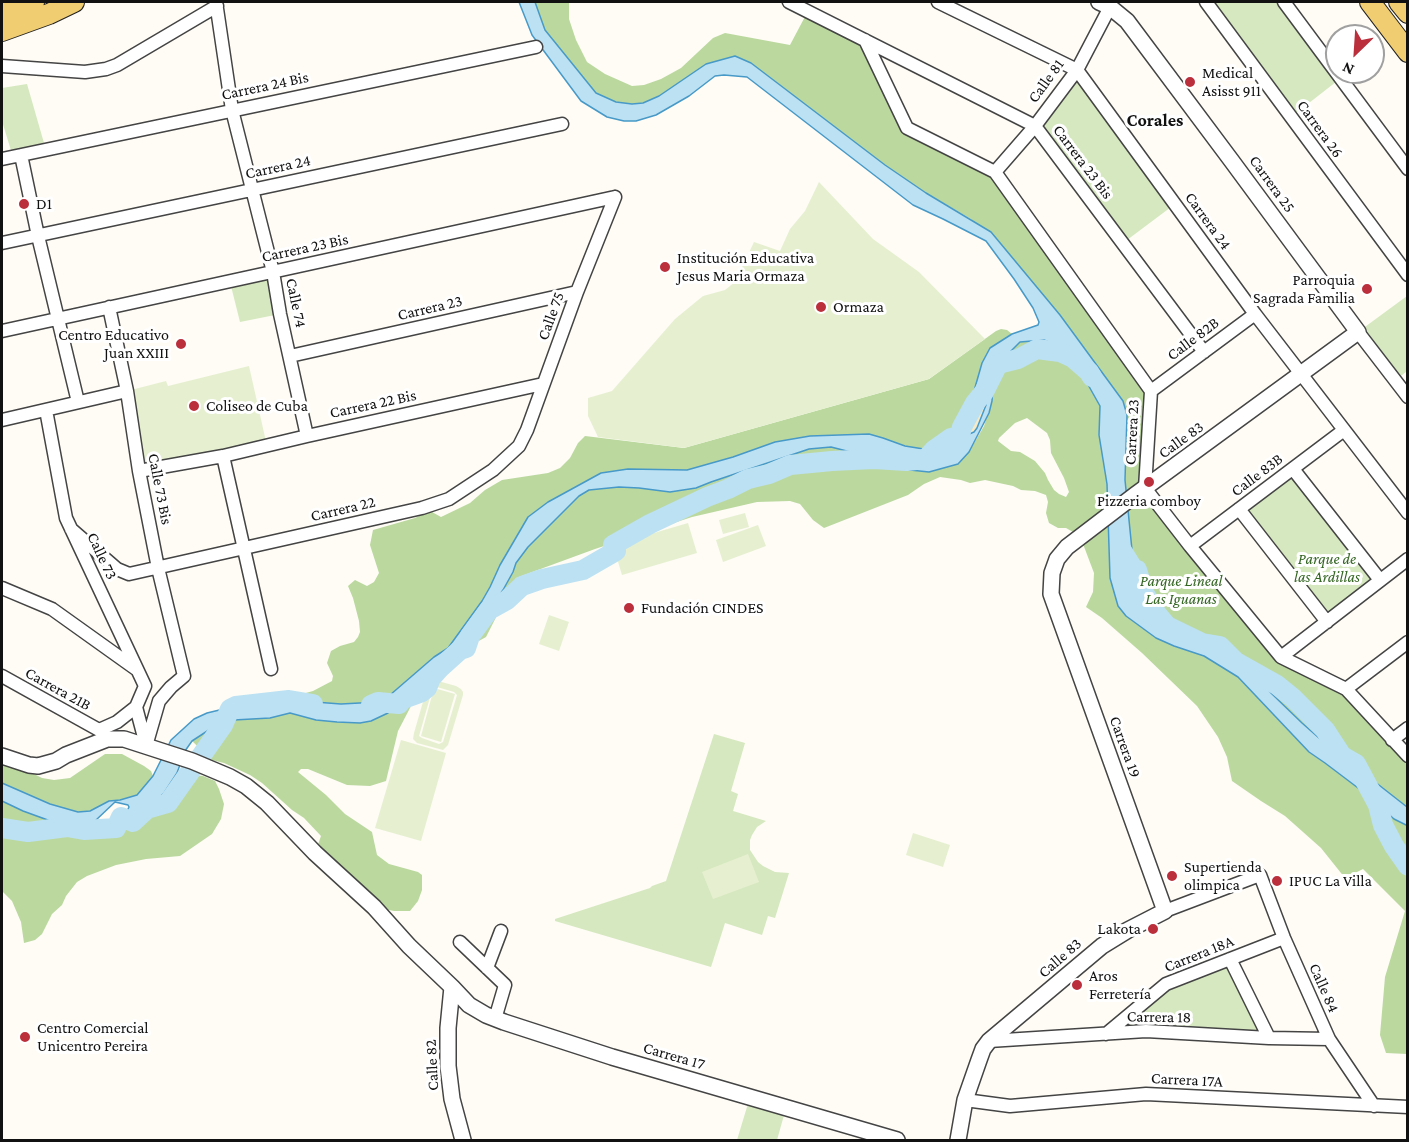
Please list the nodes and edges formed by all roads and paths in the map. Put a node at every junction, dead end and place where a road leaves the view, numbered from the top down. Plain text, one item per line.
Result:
1 (34, 2) edge
2 (74, 2) edge
3 (789, 2) edge
4 (938, 2) edge
5 (1206, 2) edge
6 (1284, 2) edge
7 (1370, 2) edge
8 (1399, 2) edge
9 (1107, 3) edge
10 (216, 4) edge
11 (1407, 13) edge
12 (2, 14) edge
13 (2, 31) edge
14 (865, 40) junction
15 (536, 47) dead end
16 (1407, 52) edge
17 (2, 66) edge
18 (1077, 70) junction
19 (232, 110) junction
20 (562, 124) dead end
21 (1035, 126) junction
22 (21, 155) junction
23 (2, 159) edge
24 (1407, 169) edge
25 (995, 172) junction
26 (252, 189) junction
27 (615, 197) joint
28 (38, 236) junction
29 (2, 243) edge
30 (273, 272) junction
31 (1407, 275) edge
32 (577, 292) junction
33 (109, 307) junction
34 (1255, 314) junction
35 (59, 319) junction
36 (2, 331) edge
37 (1358, 332) junction
38 (1204, 352) junction
39 (290, 356) junction
40 (1301, 374) junction
41 (543, 384) junction
42 (1151, 391) junction
43 (127, 392) junction
44 (1407, 397) edge
45 (78, 402) junction
46 (46, 410) junction
47 (2, 420) edge
48 (1344, 430) junction
49 (307, 436) junction
50 (519, 446) joint
51 (223, 456) junction
52 (1293, 469) junction
53 (139, 471) junction
54 (1140, 492) junction
55 (1239, 508) junction
56 (1407, 513) edge
57 (71, 529) junction
58 (1190, 546) junction
59 (244, 549) junction
60 (1407, 559) edge
61 (158, 568) junction
62 (1380, 580) junction
63 (2, 588) edge
64 (1051, 594) joint
65 (1327, 622) junction
66 (1407, 642) edge
67 (1281, 657) junction
68 (270, 669) dead end
69 (137, 670) junction
70 (2, 676) edge
71 (1346, 689) junction
72 (136, 707) junction
73 (1407, 728) edge
74 (98, 736) junction
75 (1392, 740) junction
76 (153, 749) junction
77 (1407, 756) edge
78 (7, 758) edge
79 (1260, 875) joint
80 (1165, 911) junction
81 (501, 931) dead end
82 (1284, 938) junction
83 (460, 942) dead end
84 (1230, 959) junction
85 (487, 968) junction
86 (452, 987) junction
87 (495, 1018) junction
88 (1106, 1034) junction
89 (1269, 1038) junction
90 (1329, 1039) junction
91 (990, 1041) junction
92 (965, 1100) junction
93 (1374, 1106) junction
94 (1407, 1107) edge
95 (464, 1140) edge
96 (897, 1140) edge
97 (958, 1140) edge

1 - 12 main road
2 - 13 main road
3 - 14 street, Carrera 23 Bis
4 - 18 street, Carrera 24
5 - 31 street, Carrera 26
6 - 24 street
7 - 16 main road
8 - 11 main road
9 - 18 street, Calle 81
9 - 37 street, Carrera 25
10 - 17 street
10 - 19 street, Calle 74
14 - 21 street, Carrera 23 Bis
14 - 25 street, Carrera 23
15 - 19 street, Carrera 24 Bis
18 - 21 street, Calle 81
18 - 34 street, Carrera 24
19 - 22 street, Carrera 24 Bis
19 - 26 street, Calle 74
20 - 26 street, Carrera 24
21 - 25 street, Calle 81
21 - 38 street, Carrera 23 Bis
22 - 23 street, Carrera 24 Bis
22 - 28 street
25 - 42 street, Carrera 23
26 - 28 street, Carrera 24
26 - 30 street, Calle 74
27 - 30 street, Carrera 23 Bis
27 - 32 street, Calle 75
28 - 29 street, Carrera 24
28 - 35 street
30 - 33 street, Carrera 23 Bis
30 - 39 street, Calle 74
32 - 39 street, Carrera 23
32 - 41 street, Calle 75
33 - 35 street, Carrera 23 Bis
33 - 43 street, Calle 73 Bis
34 - 38 street, Calle 82B
34 - 40 street, Carrera 24
35 - 36 street, Carrera 23 Bis
35 - 45 street
37 - 40 street, Calle 83
37 - 44 street, Carrera 25
38 - 42 street, Calle 82B
39 - 49 street, Calle 74
40 - 48 street, Carrera 24
40 - 54 street, Calle 83
41 - 49 street, Carrera 22 Bis
41 - 50 street, Calle 75
42 - 54 street, Carrera 23
43 - 45 street
43 - 53 street, Calle 73 Bis
45 - 46 street
46 - 47 street
46 - 57 street, Calle 73
48 - 52 street, Calle 83B
48 - 56 street, Carrera 24
49 - 51 street, Carrera 22 Bis
50 - 59 street, Carrera 22
51 - 53 street, Carrera 22 Bis
51 - 59 street
52 - 55 street, Calle 83B
52 - 62 street
53 - 61 street, Calle 73 Bis
54 - 58 street, Carrera 23
54 - 64 street, Calle 83
55 - 58 street, Calle 83B
55 - 65 street
57 - 61 street, Carrera 22
57 - 69 street, Calle 73
58 - 67 street, Carrera 23
59 - 61 street, Carrera 22
59 - 68 street
60 - 62 street
61 - 76 street, Calle 73 Bis
62 - 65 street
63 - 69 street
64 - 80 street, Carrera 19
65 - 67 street
66 - 71 street
67 - 71 street, Carrera 23
69 - 72 street, Calle 73
70 - 74 street, Carrera 21B
71 - 75 street, Carrera 23
72 - 74 street
72 - 76 street, Calle 73
73 - 75 street
74 - 76 street, Carrera 17
74 - 78 street, Carrera 17
75 - 77 street, Carrera 23
76 - 86 street, Carrera 17
79 - 80 street, Calle 83
79 - 82 street, Calle 84
80 - 91 street, Calle 83
81 - 85 street
82 - 84 street, Carrera 18A
82 - 90 street, Calle 84
83 - 85 street
84 - 88 street, Carrera 18A
84 - 89 street
85 - 87 street
86 - 87 street, Carrera 17
86 - 95 street, Calle 82
87 - 96 street, Carrera 17
88 - 89 street, Carrera 18
88 - 91 street, Carrera 18
89 - 90 street, Carrera 18
90 - 93 street, Calle 84
91 - 92 street, Calle 83
92 - 93 street, Carrera 17A
92 - 97 street, Calle 83
93 - 94 street, Carrera 17A

